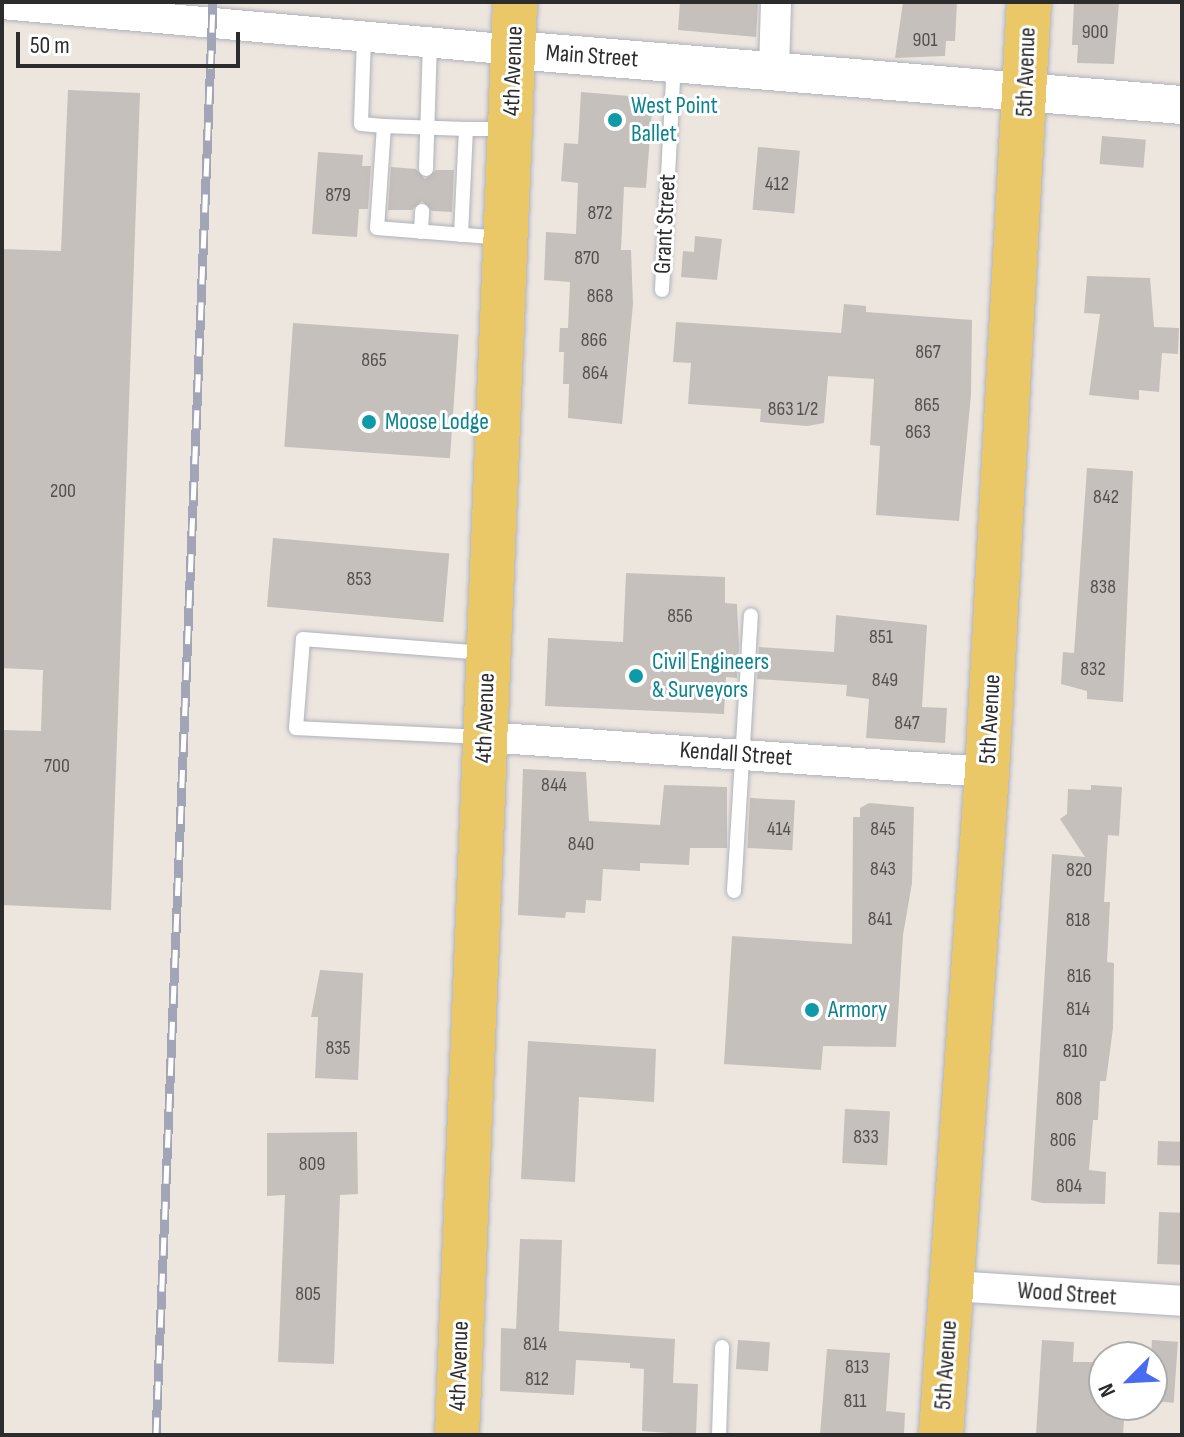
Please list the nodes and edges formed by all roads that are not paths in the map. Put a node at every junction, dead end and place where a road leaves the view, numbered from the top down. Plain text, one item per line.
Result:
1 (515, 2) edge
2 (776, 2) edge
3 (1029, 2) edge
4 (2, 4) edge
5 (364, 37) junction
6 (430, 42) junction
7 (514, 50) junction
8 (674, 62) junction
9 (774, 70) junction
10 (1026, 95) junction
11 (1182, 105) edge
12 (384, 126) junction
13 (428, 127) junction
14 (466, 129) junction
15 (510, 129) junction
16 (426, 169) dead end
17 (422, 211) dead end
18 (421, 232) junction
19 (461, 235) junction
20 (505, 239) junction
21 (662, 290) dead end
22 (751, 616) dead end
23 (488, 654) junction
24 (485, 737) junction
25 (743, 755) junction
26 (987, 772) junction
27 (734, 891) dead end
28 (952, 1286) junction
29 (1182, 1301) edge
30 (722, 1347) dead end
31 (457, 1435) edge
32 (719, 1435) edge
33 (941, 1435) edge

1 - 7 main road, 4th Avenue
2 - 9 street
3 - 10 main road, 5th Avenue
4 - 5 street, Main Street
5 - 6 street, Main Street
5 - 12 lane
6 - 7 street, Main Street
6 - 13 lane
7 - 8 street, Main Street
7 - 15 main road, 4th Avenue
8 - 9 street, Main Street
8 - 21 lane, Grant Street
9 - 10 street, Main Street
10 - 11 street, Main Street
10 - 26 main road, 5th Avenue
12 - 13 lane
12 - 18 lane
13 - 14 lane
13 - 16 lane
14 - 15 lane
14 - 19 lane
15 - 20 main road, 4th Avenue
17 - 18 lane
18 - 19 lane
19 - 20 lane
20 - 23 main road, 4th Avenue
22 - 25 lane
23 - 24 main road, 4th Avenue
23 - 24 lane
24 - 25 street, Kendall Street
24 - 31 main road, 4th Avenue
25 - 26 street, Kendall Street
25 - 27 lane
26 - 28 main road, 5th Avenue
28 - 29 street, Wood Street
28 - 33 main road, 5th Avenue
30 - 32 lane

